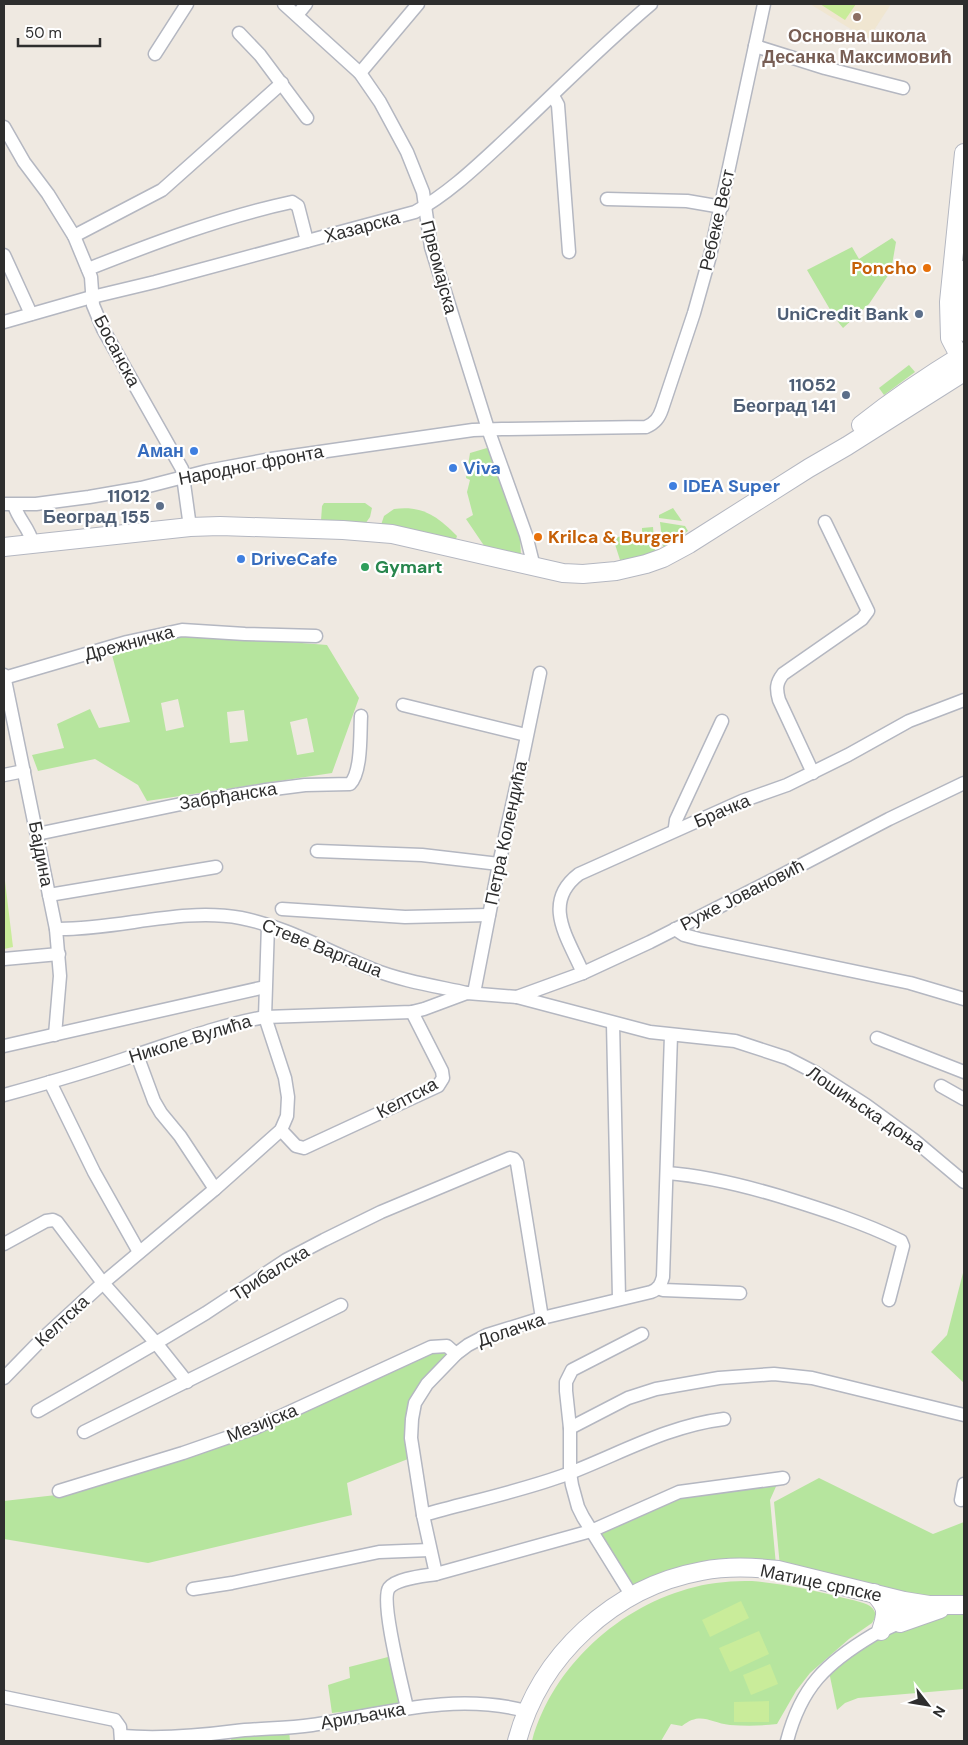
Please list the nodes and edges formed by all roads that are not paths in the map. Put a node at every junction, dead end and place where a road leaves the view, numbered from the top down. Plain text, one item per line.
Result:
1 (187, 4) edge
2 (284, 4) edge
3 (306, 4) edge
4 (418, 4) edge
5 (651, 4) edge
6 (764, 4) edge
7 (297, 15) junction
8 (239, 33) dead end
9 (755, 46) junction
10 (155, 54) dead end
11 (360, 73) junction
12 (282, 83) junction
13 (903, 88) dead end
14 (553, 96) junction
15 (308, 118) dead end
16 (4, 127) edge
17 (964, 153) edge
18 (606, 199) dead end
19 (424, 206) junction
20 (722, 207) junction
21 (961, 222) edge
22 (74, 236) junction
23 (307, 241) junction
24 (569, 252) dead end
25 (4, 255) edge
26 (964, 260) edge
27 (88, 269) junction
28 (92, 297) junction
29 (963, 305) edge
30 (31, 314) junction
31 (4, 322) edge
32 (957, 335) edge
33 (963, 362) edge
34 (932, 374) junction
35 (646, 427) joint
36 (488, 430) junction
37 (809, 468) junction
38 (184, 477) junction
39 (9, 505) edge
40 (825, 522) dead end
41 (190, 527) junction
42 (32, 544) junction
43 (4, 547) edge
44 (534, 567) junction
45 (316, 636) dead end
46 (540, 673) dead end
47 (4, 676) edge
48 (964, 700) edge
49 (403, 705) dead end
50 (361, 716) dead end
51 (8, 718) edge
52 (722, 721) dead end
53 (526, 735) junction
54 (24, 771) junction
55 (813, 773) junction
56 (4, 775) edge
57 (964, 783) edge
58 (676, 830) junction
59 (37, 834) junction
60 (317, 850) dead end
61 (499, 864) junction
62 (216, 867) dead end
63 (49, 895) junction
64 (282, 909) dead end
65 (489, 915) junction
66 (268, 925) junction
67 (56, 929) junction
68 (675, 929) junction
69 (60, 954) junction
70 (4, 959) edge
71 (583, 973) junction
72 (265, 987) junction
73 (471, 993) junction
74 (517, 997) junction
75 (964, 999) edge
76 (412, 1012) junction
77 (265, 1017) junction
78 (613, 1023) junction
79 (55, 1035) junction
80 (671, 1035) junction
81 (877, 1038) dead end
82 (4, 1046) edge
83 (137, 1055) junction
84 (964, 1072) edge
85 (50, 1082) junction
86 (941, 1086) dead end
87 (4, 1095) edge
88 (964, 1099) edge
89 (281, 1130) junction
90 (667, 1173) junction
91 (964, 1182) edge
92 (215, 1188) junction
93 (4, 1244) edge
94 (139, 1252) junction
95 (103, 1283) junction
96 (658, 1288) junction
97 (740, 1293) dead end
98 (619, 1298) junction
99 (889, 1300) dead end
100 (341, 1305) dead end
101 (542, 1318) junction
102 (642, 1334) dead end
103 (156, 1343) junction
104 (456, 1354) junction
105 (4, 1378) edge
106 (187, 1382) junction
107 (38, 1411) dead end
108 (964, 1415) edge
109 (724, 1419) dead end
110 (570, 1428) junction
111 (84, 1432) dead end
112 (570, 1473) junction
113 (783, 1478) dead end
114 (964, 1484) edge
115 (59, 1491) dead end
116 (961, 1500) dead end
117 (423, 1515) junction
118 (591, 1531) junction
119 (430, 1550) junction
120 (436, 1574) junction
121 (193, 1589) dead end
122 (874, 1594) junction
123 (632, 1596) junction
124 (904, 1601) junction
125 (958, 1605) edge
126 (900, 1622) junction
127 (881, 1631) junction
128 (4, 1697) edge
129 (407, 1708) junction
130 (526, 1711) junction
131 (221, 1738) edge
132 (121, 1739) edge
133 (517, 1741) edge
134 (787, 1741) edge

1 - 10 street
2 - 7 street, Првомајска
3 - 7 street
4 - 11 street
5 - 14 street, Хазарска
6 - 9 street, Ребеке Вест
7 - 11 street, Првомајска
8 - 12 street
9 - 13 street
9 - 20 street, Ребеке Вест
11 - 19 street, Првомајска
12 - 15 street
12 - 22 street
14 - 19 street, Хазарска
14 - 24 street
16 - 22 street, Босанска
17 - 21 main road
18 - 20 street
19 - 23 street, Хазарска
19 - 36 street, Првомајска
20 - 35 street, Ребеке Вест
21 - 32 main road
22 - 27 street, Босанска
23 - 27 street
23 - 28 street, Хазарска
25 - 30 street
26 - 29 main road
27 - 28 street, Босанска
28 - 30 street, Хазарска
28 - 38 street, Босанска
29 - 32 main road
30 - 31 street, Хазарска
32 - 33 main road
32 - 34 main road
33 - 34 main road
33 - 37 main road
34 - 37 main road
35 - 36 street, Народног фронта
36 - 38 street, Народног фронта
36 - 44 street, Првомајска
37 - 44 main road
38 - 39 street, Народног фронта
38 - 41 street, Босанска
39 - 42 street, Народног фронта
40 - 55 street
41 - 42 main road
41 - 44 main road
42 - 43 main road
45 - 47 street, Дрежничка
46 - 53 street, Петра Колендића
47 - 51 street, Бајдина
48 - 55 street, Брачка
49 - 53 street
50 - 59 street, Забрђанска
51 - 54 street, Бајдина
52 - 58 street
53 - 61 street, Петра Колендића
54 - 56 street
54 - 59 street, Бајдина
55 - 58 street, Брачка
57 - 68 street, Руже Јовановић
58 - 71 street, Брачка
59 - 63 street, Бајдина
60 - 61 street
61 - 65 street, Петра Колендића
62 - 63 street
63 - 67 street, Бајдина
64 - 65 street
65 - 73 street, Петра Колендића
66 - 67 street, Стеве Варгаша
66 - 72 street
66 - 73 street, Стеве Варгаша
67 - 69 street, Бајдина
68 - 71 street, Руже Јовановић
68 - 75 street
69 - 70 street
69 - 79 street, Бајдина
71 - 74 street, Руже Јовановић
72 - 77 street
72 - 79 street
73 - 74 street
73 - 76 street
74 - 78 street
76 - 77 street, Николе Вулића
76 - 89 street, Келтска
77 - 83 street, Николе Вулића
77 - 89 street
78 - 80 street, Лошињска доња
78 - 98 street
79 - 82 street
80 - 90 street
80 - 91 street, Лошињска доња
81 - 84 street
83 - 85 street, Николе Вулића
83 - 92 street
85 - 87 street, Николе Вулића
85 - 94 street
86 - 88 street
89 - 92 street, Келтска
90 - 96 street
90 - 99 street
92 - 94 street, Келтска
93 - 95 street
94 - 95 street, Келтска
95 - 103 street
95 - 105 street, Келтска
96 - 97 street, Долачка
96 - 98 street, Долачка
98 - 101 street, Долачка
100 - 106 street
101 - 103 street, Трибалска
101 - 104 street, Долачка
102 - 110 street
103 - 106 street
103 - 107 street, Трибалска
104 - 115 street, Мезијска
104 - 117 street, Долачка
106 - 111 street
108 - 110 street
109 - 112 street
110 - 112 street
112 - 117 street
112 - 118 street
113 - 118 street
114 - 116 street
117 - 119 street, Долачка
118 - 120 street
118 - 123 street
119 - 120 street, Долачка
119 - 121 street
120 - 129 street
122 - 123 main road, Матице српске
122 - 124 main road, Матице српске
122 - 127 main road
123 - 130 main road, Матице српске
124 - 125 main road, Матице српске
124 - 126 street
124 - 127 street
125 - 126 main road
126 - 127 street
127 - 134 street
128 - 132 street, Ариљачка
129 - 130 street, Ариљачка
129 - 131 street, Ариљачка
130 - 133 main road, Матице српске
131 - 132 street, Ариљачка

